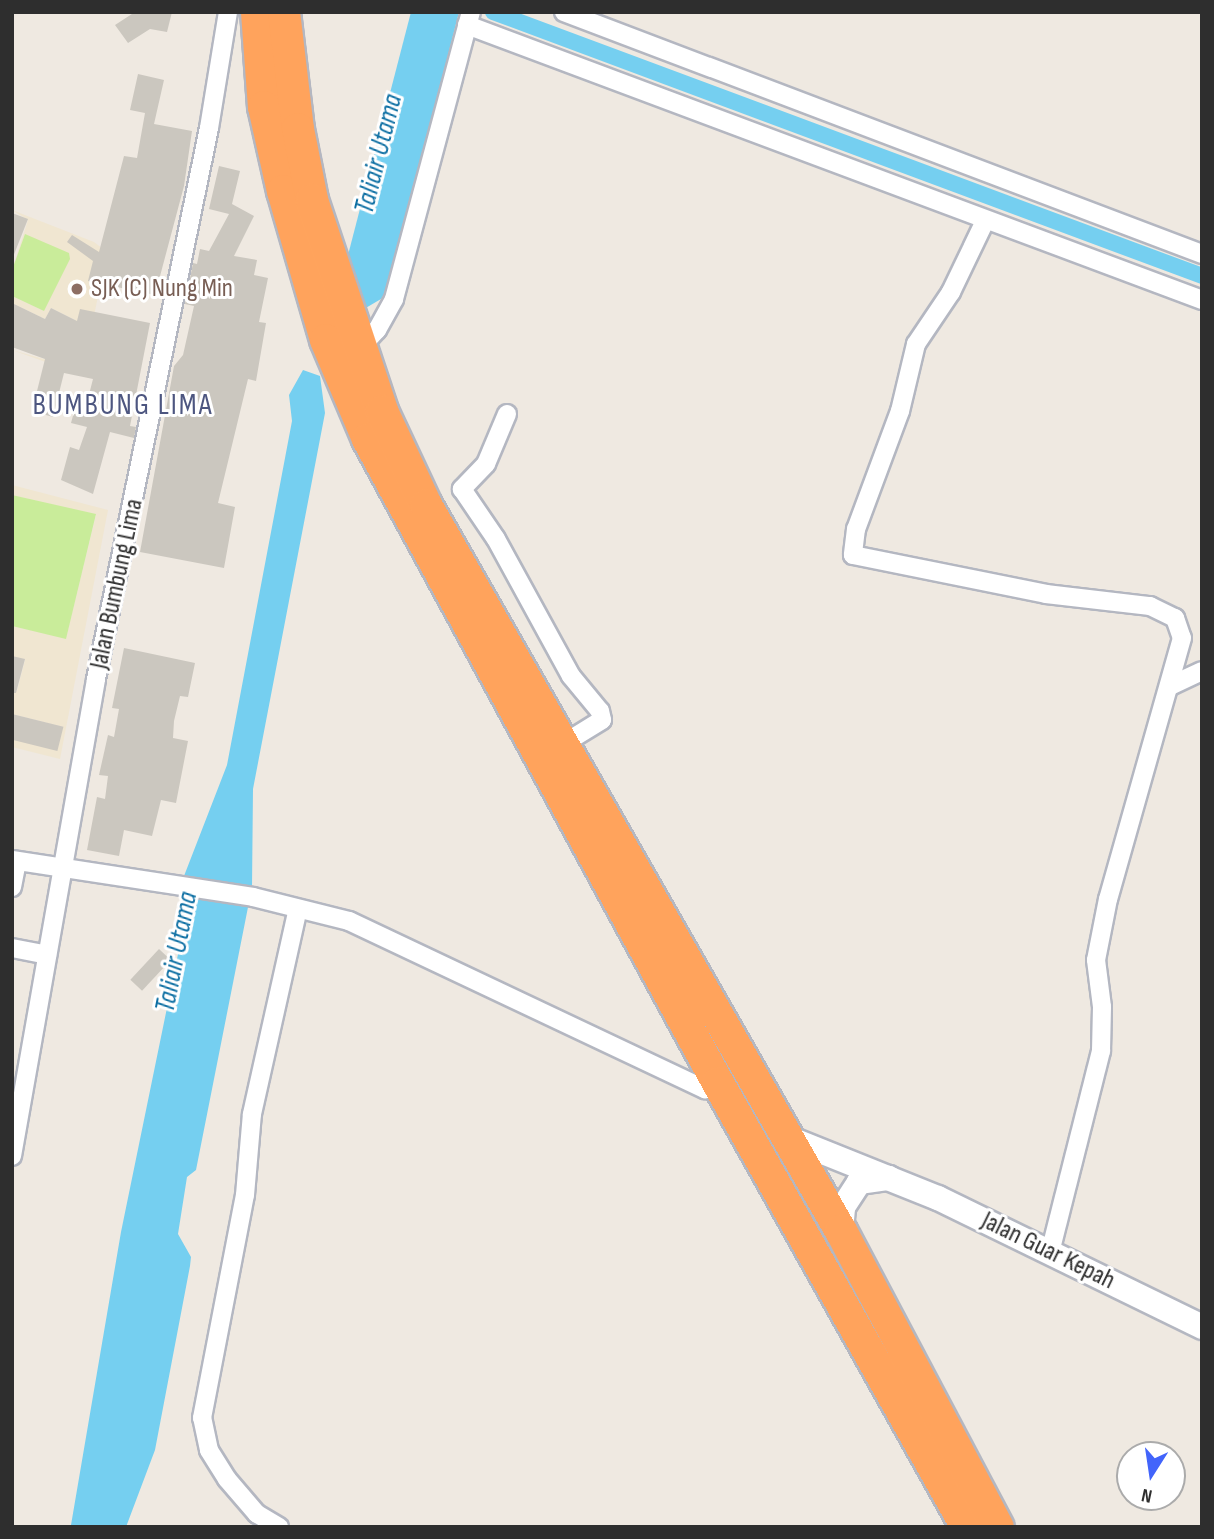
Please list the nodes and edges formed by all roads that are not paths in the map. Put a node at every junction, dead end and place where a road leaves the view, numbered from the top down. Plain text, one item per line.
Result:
1 (228, 12) edge
2 (284, 12) edge
3 (564, 12) edge
4 (469, 19) edge
5 (256, 20) edge
6 (985, 221) junction
7 (1202, 254) edge
8 (1202, 300) edge
9 (358, 342) junction
10 (507, 414) dead end
11 (1202, 671) edge
12 (1170, 686) junction
13 (568, 741) junction
14 (14, 860) edge
15 (63, 869) junction
16 (12, 887) edge
17 (298, 909) junction
18 (12, 948) edge
19 (47, 955) junction
20 (718, 1083) junction
21 (783, 1136) junction
22 (12, 1156) edge
23 (893, 1178) junction
24 (841, 1231) junction
25 (1050, 1252) junction
26 (1202, 1327) edge
27 (279, 1527) edge
28 (967, 1527) edge
29 (998, 1527) edge

1 - 15 street, Jalan Bumbung Lima
2 - 9 highway
3 - 7 street
4 - 6 street
4 - 9 street
5 - 20 highway
6 - 8 street
6 - 12 street
9 - 13 highway
10 - 13 street
11 - 12 street
12 - 25 street
13 - 21 highway
14 - 15 street
14 - 16 street
15 - 17 street
15 - 19 street, Jalan Bumbung Lima
17 - 20 street
17 - 27 street
18 - 19 street
19 - 22 street, Jalan Bumbung Lima
20 - 28 highway
21 - 23 main road, Jalan Guar Kepah
21 - 24 highway
23 - 24 main road
23 - 25 main road, Jalan Guar Kepah
24 - 29 highway
25 - 26 main road, Jalan Guar Kepah

